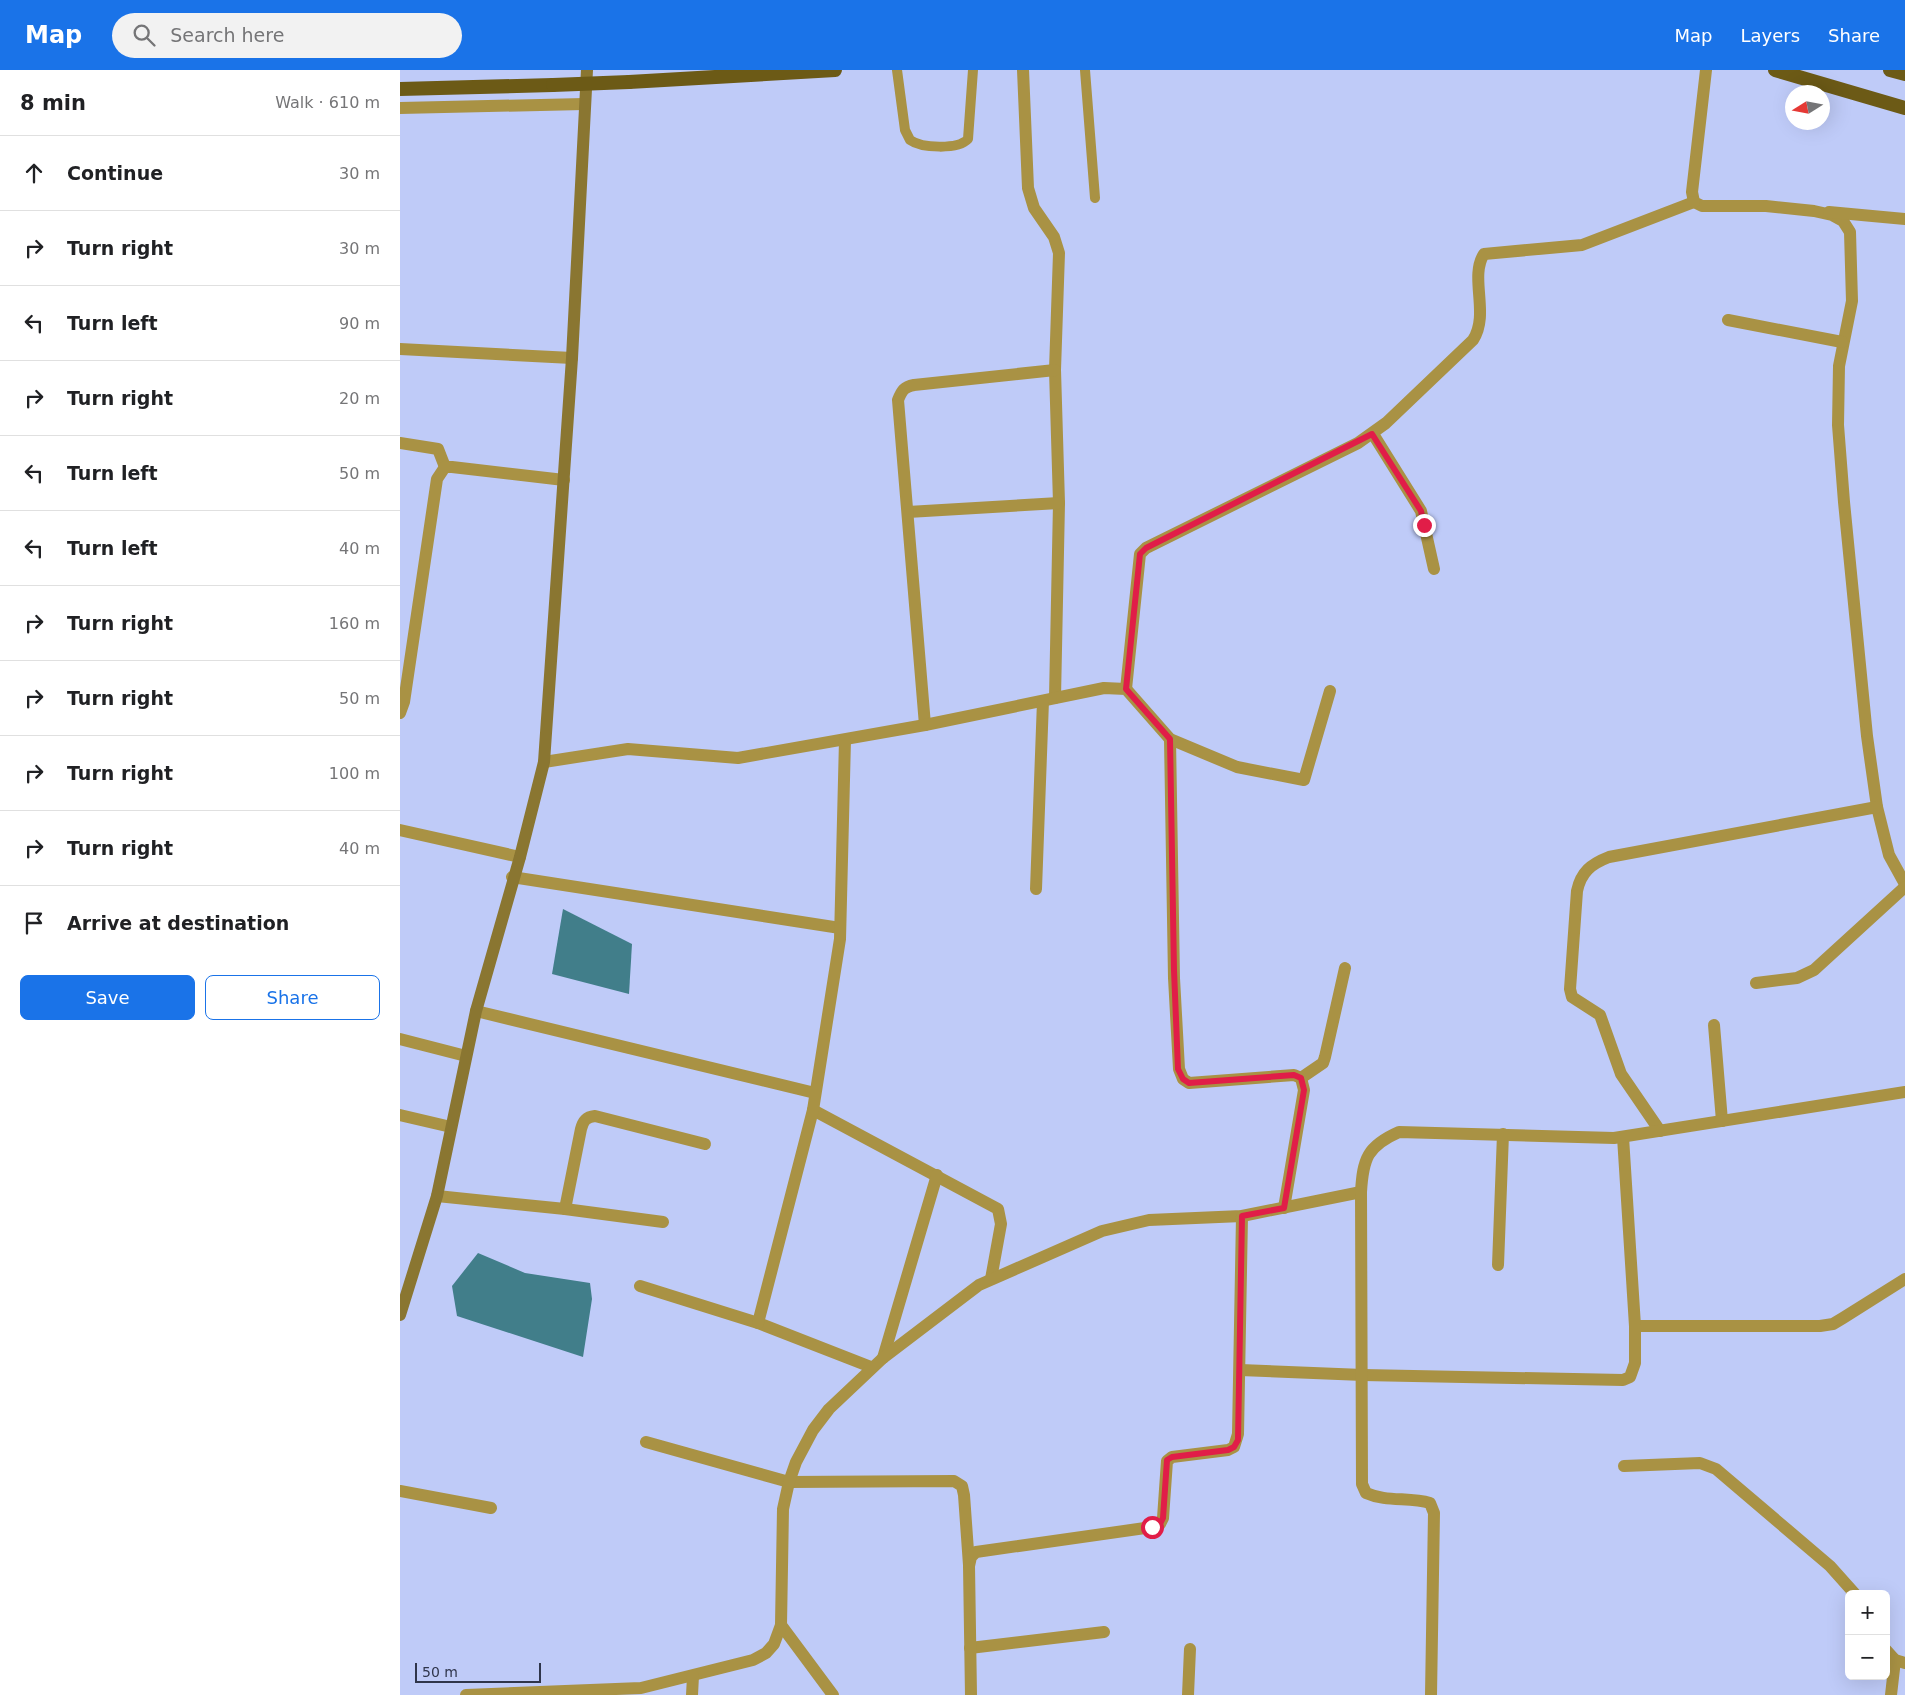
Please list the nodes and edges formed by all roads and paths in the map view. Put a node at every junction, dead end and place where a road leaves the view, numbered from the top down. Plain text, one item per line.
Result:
1 (586, 70) edge
2 (835, 70) edge
3 (897, 70) edge
4 (973, 70) edge
5 (1023, 70) edge
6 (1085, 70) edge
7 (1706, 70) edge
8 (1775, 70) edge
9 (1890, 70) edge
10 (1905, 74) edge
11 (400, 88) edge
12 (584, 104) junction
13 (400, 108) edge
14 (1905, 108) edge
15 (1095, 198) dead end
16 (1694, 202) junction
17 (1814, 211) junction
18 (1905, 218) edge
19 (1728, 320) dead end
20 (1842, 342) junction
21 (400, 349) edge
22 (572, 358) junction
23 (1055, 370) junction
24 (1372, 434) junction
25 (400, 444) edge
26 (445, 467) junction
27 (564, 480) junction
28 (1059, 503) junction
29 (908, 512) junction
30 (1434, 569) dead end
31 (1126, 689) junction
32 (1330, 692) dead end
33 (1049, 699) junction
34 (400, 713) edge
35 (925, 725) junction
36 (1170, 739) junction
37 (844, 740) junction
38 (544, 762) junction
39 (1877, 807) junction
40 (400, 830) edge
41 (520, 857) junction
42 (512, 877) junction
43 (1905, 886) edge
44 (1036, 889) dead end
45 (840, 928) junction
46 (1345, 968) dead end
47 (1756, 983) dead end
48 (476, 1011) junction
49 (1714, 1025) dead end
50 (400, 1039) edge
51 (466, 1056) junction
52 (1301, 1078) junction
53 (815, 1092) junction
54 (1905, 1092) edge
55 (812, 1110) junction
56 (400, 1115) edge
57 (1722, 1121) junction
58 (451, 1127) junction
59 (1660, 1131) junction
60 (1503, 1134) junction
61 (1623, 1137) junction
62 (705, 1144) dead end
63 (937, 1175) junction
64 (1361, 1192) junction
65 (437, 1196) junction
66 (1284, 1208) junction
67 (565, 1209) junction
68 (1242, 1216) junction
69 (663, 1222) dead end
70 (1498, 1265) dead end
71 (991, 1279) junction
72 (1905, 1279) edge
73 (640, 1286) dead end
74 (400, 1316) edge
75 (758, 1323) junction
76 (1635, 1326) junction
77 (883, 1358) junction
78 (871, 1367) junction
79 (1240, 1370) junction
80 (1363, 1375) junction
81 (646, 1442) dead end
82 (1624, 1466) dead end
83 (789, 1482) junction
84 (400, 1491) edge
85 (491, 1508) dead end
86 (969, 1566) junction
87 (1851, 1590) edge
88 (780, 1625) junction
89 (1104, 1632) dead end
90 (970, 1648) junction
91 (1190, 1649) dead end
92 (1890, 1653) edge
93 (1900, 1661) edge
94 (693, 1676) junction
95 (466, 1695) edge
96 (692, 1695) edge
97 (833, 1695) edge
98 (971, 1695) edge
99 (1188, 1695) edge
100 (1431, 1695) edge
101 (1890, 1695) edge

1 - 12 main road
2 - 11 highway, bridge
3 - 4 lane
5 - 23 street
6 - 15 lane
7 - 16 street
8 - 14 highway
9 - 10 highway
12 - 13 street
12 - 22 main road
16 - 17 street
16 - 24 street
17 - 18 street
17 - 20 street
19 - 20 street
20 - 39 street
21 - 22 street
22 - 27 main road
23 - 28 street
23 - 29 street
24 - 30 street
24 - 31 street
25 - 26 street
26 - 27 street
26 - 34 street
27 - 38 main road
28 - 29 street
28 - 33 street
29 - 35 street
31 - 33 street
31 - 36 street
32 - 36 street
33 - 35 street
33 - 44 street
35 - 37 street
36 - 52 street
37 - 38 street
37 - 45 street
38 - 41 main road
39 - 43 street
39 - 59 street
40 - 41 street
41 - 42 main road
42 - 45 street
42 - 48 main road
43 - 47 street
45 - 53 street
46 - 52 street
48 - 51 main road
48 - 53 street
49 - 57 street
50 - 51 street
51 - 58 main road
52 - 66 street
53 - 55 street
54 - 57 street
55 - 63 street
55 - 75 street
56 - 58 street
57 - 59 street
58 - 65 main road
59 - 61 street
60 - 61 street
60 - 64 street
60 - 70 street
61 - 76 street
62 - 67 street
63 - 71 street
63 - 77 street
64 - 66 street
64 - 80 street
65 - 67 street
65 - 74 main road
66 - 68 street
67 - 69 street
68 - 71 street
68 - 79 street
71 - 77 street
72 - 76 street
73 - 75 street
75 - 78 street
76 - 80 street
77 - 78 street
78 - 83 street
79 - 80 street
79 - 86 street
80 - 100 street
81 - 83 street
82 - 87 street
83 - 86 street
83 - 88 street
84 - 85 street
86 - 90 street
88 - 94 street
88 - 97 street
89 - 90 street
90 - 98 street
91 - 99 street
92 - 93 street
93 - 101 street
94 - 95 street
94 - 96 street

